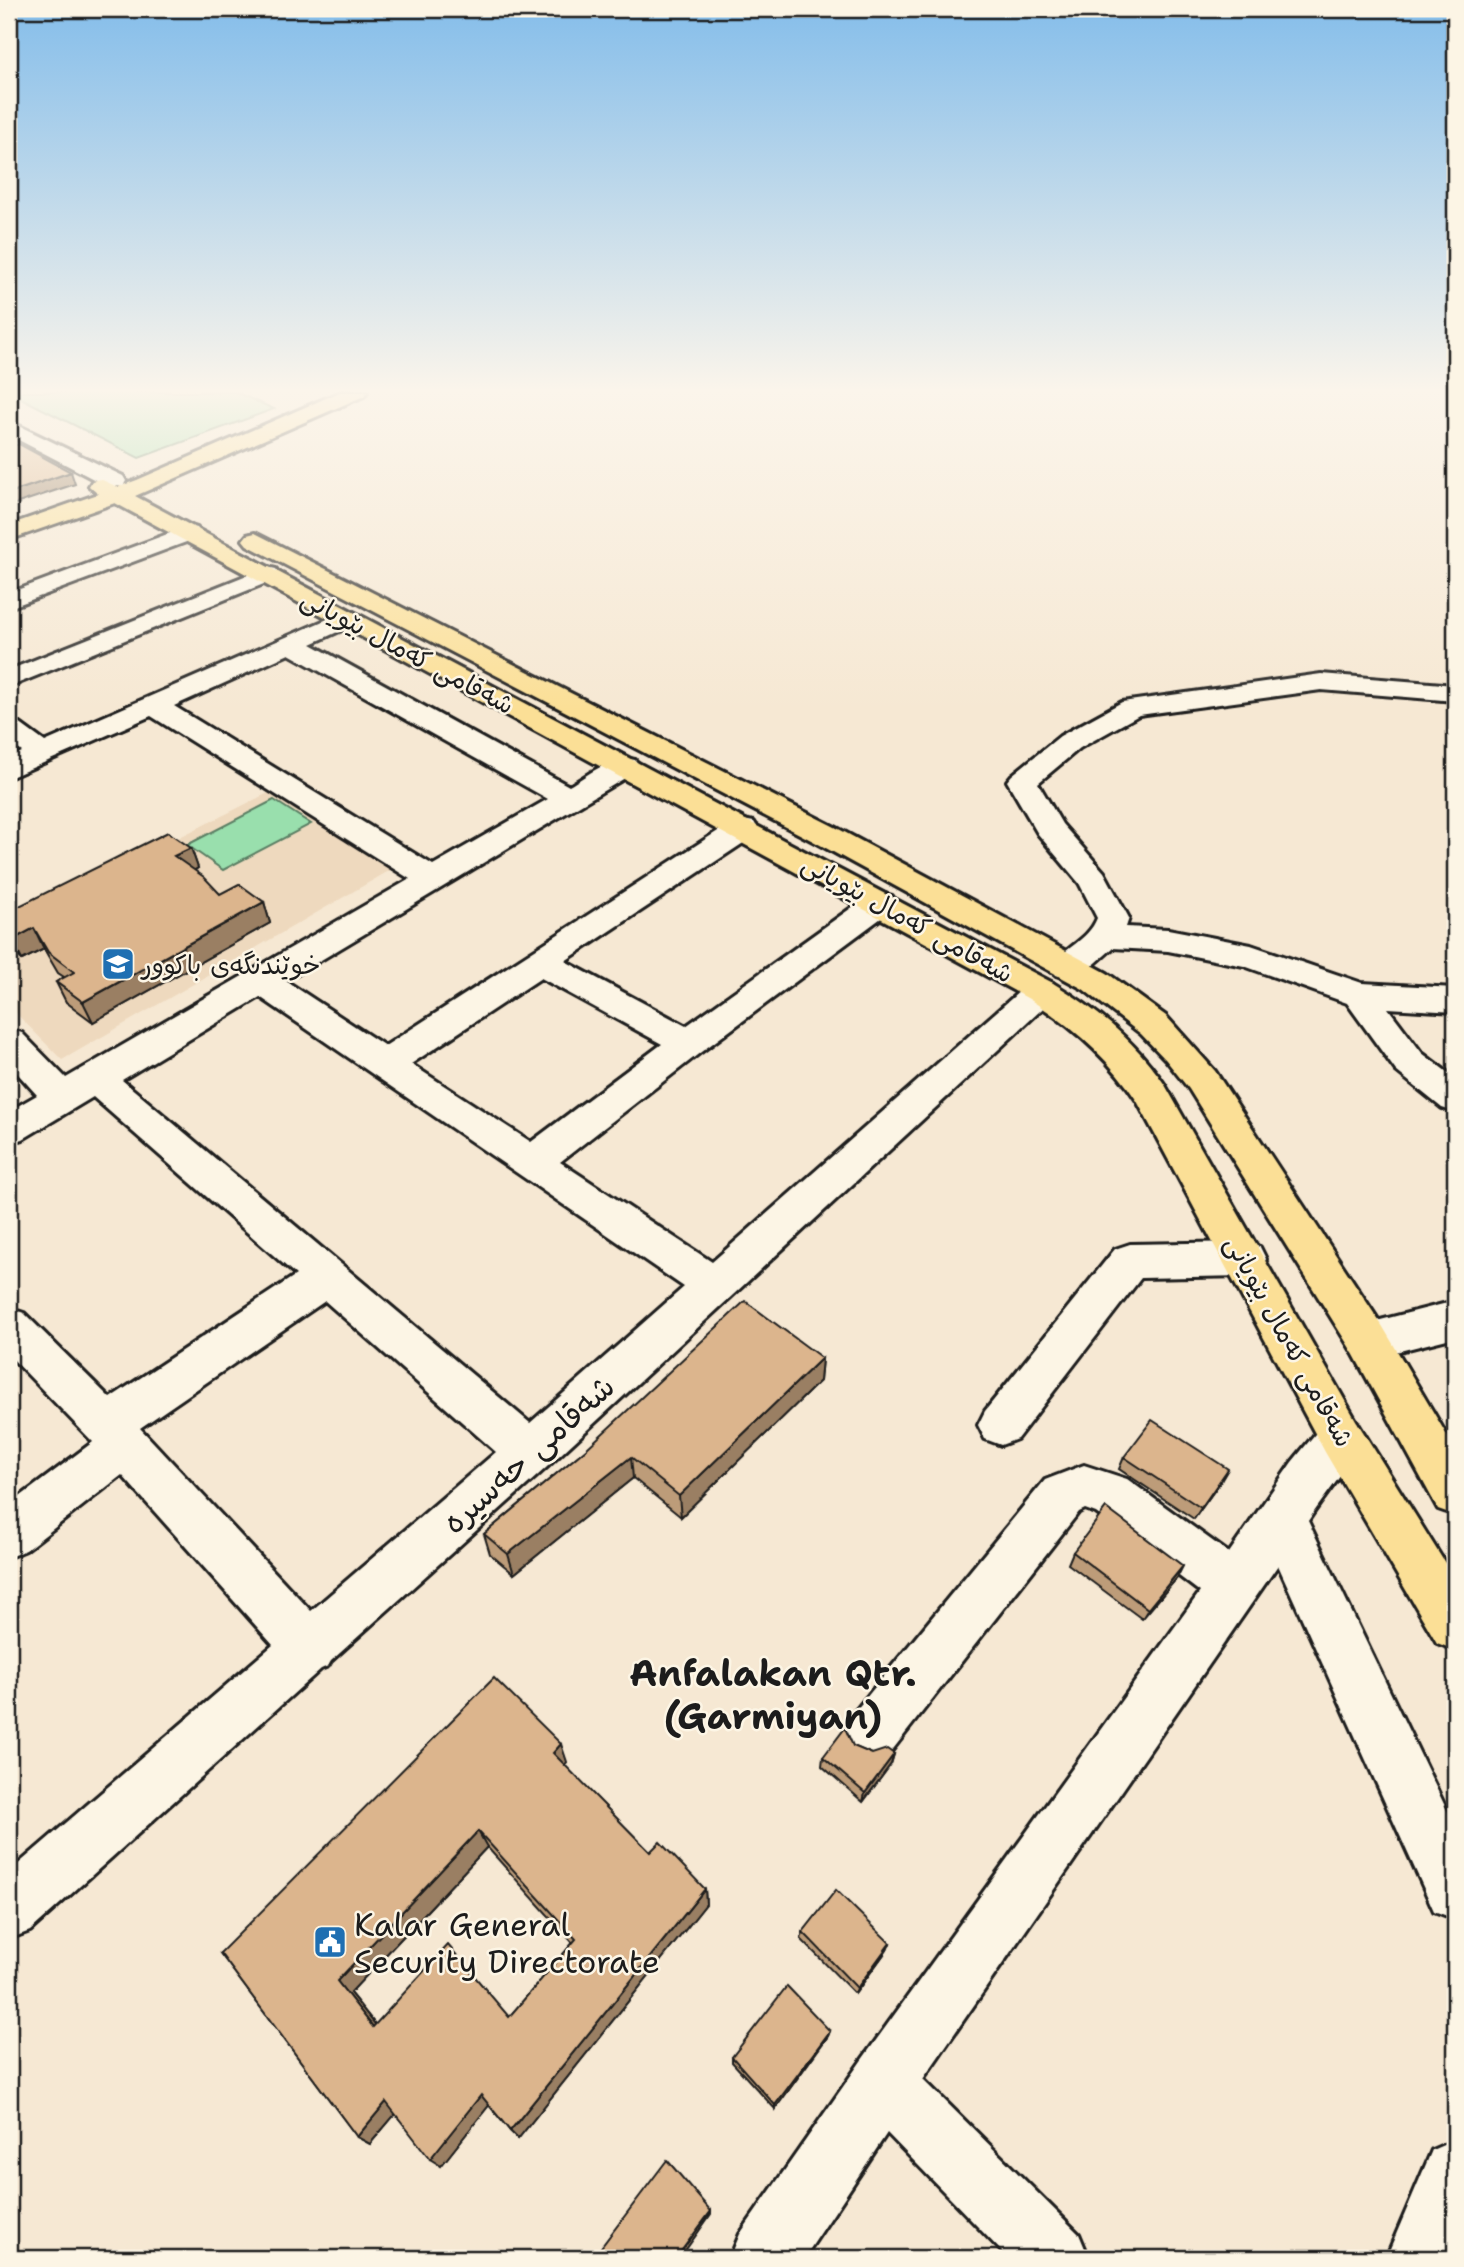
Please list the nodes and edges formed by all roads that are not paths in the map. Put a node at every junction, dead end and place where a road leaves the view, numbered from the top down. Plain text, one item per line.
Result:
1 (104, 498) edge
2 (116, 498) edge
3 (145, 498) edge
4 (153, 498) edge
5 (9, 517) edge
6 (9, 533) edge
7 (189, 533) junction
8 (267, 574) junction
9 (9, 601) edge
10 (346, 619) junction
11 (291, 644) junction
12 (9, 679) edge
13 (1455, 692) edge
14 (153, 705) junction
15 (9, 729) edge
16 (43, 754) junction
17 (625, 766) junction
18 (9, 769) edge
19 (570, 799) junction
20 (743, 829) junction
21 (824, 834) junction
22 (793, 856) junction
23 (433, 879) junction
24 (880, 903) junction
25 (1105, 937) junction
26 (539, 962) junction
27 (1054, 979) junction
28 (261, 981) junction
29 (1359, 995) junction
30 (1455, 1000) edge
31 (9, 1042) edge
32 (688, 1043) junction
33 (384, 1064) junction
34 (80, 1088) junction
35 (1455, 1098) edge
36 (9, 1129) edge
37 (531, 1163) junction
38 (1245, 1259) junction
39 (327, 1277) junction
40 (715, 1285) junction
41 (1455, 1319) edge
42 (9, 1326) edge
43 (1368, 1340) junction
44 (1001, 1425) dead end
45 (116, 1435) junction
46 (1341, 1437) junction
47 (530, 1452) junction
48 (1455, 1493) edge
49 (1282, 1519) junction
50 (9, 1534) edge
51 (1234, 1587) junction
52 (1455, 1625) edge
53 (310, 1648) junction
54 (871, 1734) dead end
55 (1455, 1890) edge
56 (9, 1910) edge
57 (883, 2083) junction
58 (1455, 2173) edge
59 (764, 2258) edge
60 (1055, 2258) edge
61 (1420, 2258) edge

1 - 5 main road
2 - 6 main road
3 - 7 main road, شەقامی کەمال بێویانی
4 - 21 main road, شەقامی کەمال بێویانی
7 - 8 main road, شەقامی کەمال بێویانی
7 - 9 street
8 - 10 main road, شەقامی کەمال بێویانی
8 - 12 street
10 - 11 street
10 - 17 main road, شەقامی کەمال بێویانی
11 - 14 street
11 - 19 street
13 - 25 street
14 - 16 street
14 - 23 street
15 - 16 street
16 - 18 street
17 - 19 street
17 - 20 main road, شەقامی کەمال بێویانی
19 - 23 street
20 - 22 main road, شەقامی کەمال بێویانی
20 - 26 street
21 - 22 main road
21 - 27 main road, شەقامی کەمال بێویانی
22 - 24 main road, شەقامی کەمال بێویانی
23 - 28 street
24 - 27 main road, شەقامی کەمال بێویانی
24 - 32 street
25 - 27 street, شەقامی حەسیرە
25 - 29 street
26 - 32 street
26 - 33 street
27 - 38 main road, شەقامی کەمال بێویانی
27 - 40 street, شەقامی حەسیرە
27 - 43 main road, شەقامی کەمال بێویانی
28 - 33 street
28 - 34 street
29 - 30 street
29 - 35 street
31 - 34 street
32 - 37 street
33 - 37 street
34 - 36 street
34 - 39 street
37 - 40 street
38 - 44 street
38 - 46 main road, شەقامی کەمال بێویانی
39 - 45 street
39 - 47 street
40 - 47 street, شەقامی حەسیرە
41 - 43 street
42 - 45 street
43 - 48 main road, شەقامی کەمال بێویانی
45 - 50 street
45 - 53 street
46 - 49 street
46 - 52 main road, شەقامی کەمال بێویانی
47 - 53 street, شەقامی حەسیرە
49 - 51 street
49 - 55 street
51 - 54 street
51 - 57 street
53 - 56 street, شەقامی حەسیرە
57 - 59 street
57 - 60 street
58 - 61 street

